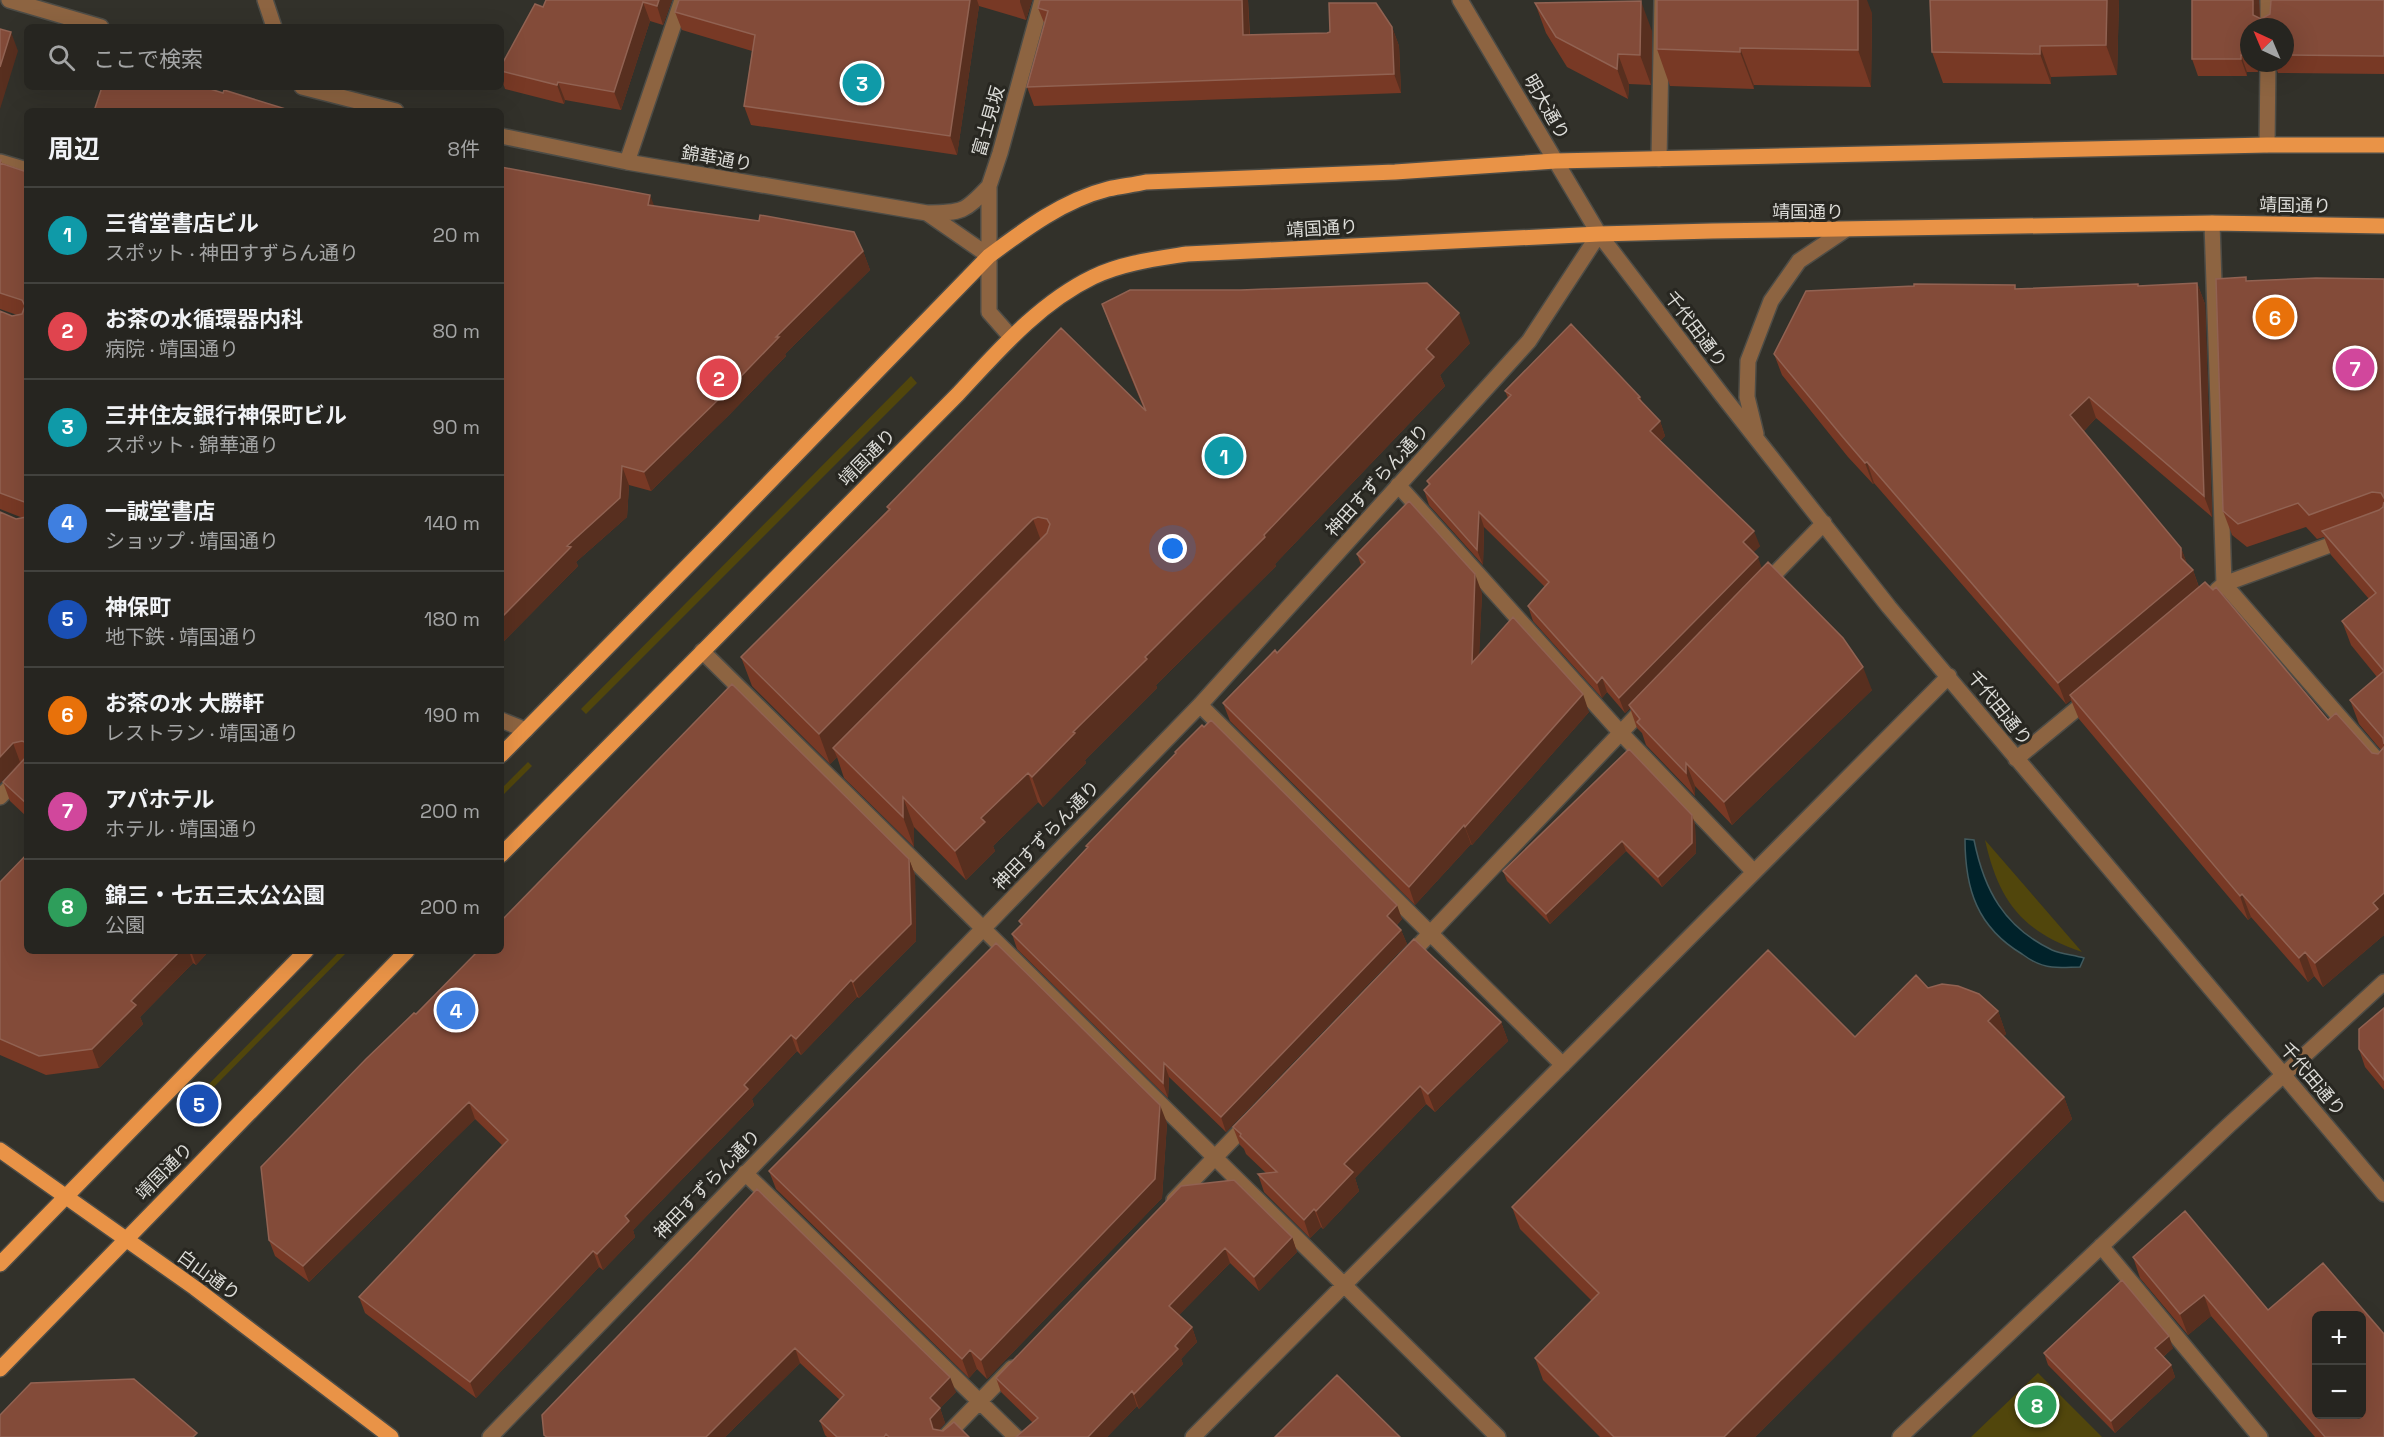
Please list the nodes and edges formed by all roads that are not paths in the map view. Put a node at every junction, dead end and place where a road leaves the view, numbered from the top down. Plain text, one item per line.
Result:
1 (9, 0) edge
2 (265, 0) edge
3 (682, 0) edge
4 (1042, 0) edge
5 (1460, 0) edge
6 (1662, 0) edge
7 (2268, 0) edge
8 (2268, 18) edge
9 (91, 24) edge
10 (273, 24) edge
11 (2268, 72) edge
12 (314, 90) edge
13 (384, 108) edge
14 (504, 137) edge
15 (2267, 145) junction
16 (2384, 145) edge
17 (1659, 159) junction
18 (1555, 161) junction
19 (0, 162) edge
20 (627, 162) junction
21 (24, 169) edge
22 (989, 186) junction
23 (927, 213) junction
24 (2212, 224) junction
25 (2384, 226) edge
26 (1845, 230) junction
27 (1599, 234) junction
28 (989, 256) junction
29 (1011, 337) junction
30 (1757, 439) junction
31 (1398, 485) junction
32 (1824, 523) junction
33 (2384, 525) edge
34 (2224, 584) junction
35 (1751, 599) edge
36 (2206, 599) edge
37 (702, 651) junction
38 (1949, 676) junction
39 (2102, 687) edge
40 (1661, 690) edge
41 (1200, 705) junction
42 (504, 721) edge
43 (526, 730) junction
44 (1620, 732) junction
45 (504, 752) edge
46 (2016, 759) junction
47 (2384, 768) edge
48 (24, 772) edge
49 (0, 796) edge
50 (504, 852) edge
51 (1754, 872) junction
52 (982, 929) junction
53 (1431, 933) junction
54 (303, 954) edge
55 (404, 954) edge
56 (1397, 968) edge
57 (2384, 982) edge
58 (1563, 1065) junction
59 (2284, 1074) junction
60 (1262, 1108) edge
61 (0, 1150) edge
62 (1214, 1158) junction
63 (745, 1173) junction
64 (2384, 1194) edge
65 (65, 1197) junction
66 (1165, 1209) edge
67 (124, 1240) junction
68 (2102, 1246) junction
69 (0, 1264) edge
70 (1344, 1286) junction
71 (1020, 1360) edge
72 (0, 1369) edge
73 (980, 1402) junction
74 (391, 1437) edge
75 (490, 1437) edge
76 (945, 1437) edge
77 (1016, 1437) edge
78 (1193, 1437) edge
79 (1498, 1437) edge
80 (1900, 1437) edge
81 (2260, 1437) edge

1 - 9 street
2 - 10 street
3 - 20 street
4 - 22 street, 富士見坂
5 - 18 street, 明大通り
6 - 17 street
7 - 8 street
11 - 15 street
12 - 13 street
14 - 20 street, 錦華通り
15 - 16 main road
15 - 17 main road
17 - 18 main road
18 - 27 street, 明大通り
18 - 28 main road
19 - 21 street
20 - 23 street, 錦華通り
22 - 23 street, 錦華通り
22 - 28 street, 富士見坂
23 - 28 street, 錦華通り
24 - 25 main road, 靖国通り
24 - 26 main road, 靖国通り
24 - 34 street
26 - 27 main road, 靖国通り
26 - 30 street
27 - 29 main road, 靖国通り
27 - 30 street, 千代田通り
27 - 31 street, 神田すずらん通り
28 - 29 street, 富士見坂
28 - 43 main road
29 - 37 main road, 靖国通り
30 - 32 street, 千代田通り
31 - 41 street, 神田すずらん通り
31 - 44 street
32 - 35 street
32 - 38 street, 千代田通り
33 - 34 street
34 - 36 street
34 - 47 street
37 - 50 main road, 靖国通り
37 - 52 street
38 - 46 street, 千代田通り
38 - 51 street
39 - 46 street
40 - 44 street
41 - 52 street, 神田すずらん通り
41 - 53 street
42 - 43 street
43 - 45 main road
44 - 51 street
44 - 53 street
46 - 59 street, 千代田通り
48 - 49 street
51 - 58 street
52 - 62 street
52 - 63 street, 神田すずらん通り
53 - 56 street
53 - 58 street
54 - 65 main road
55 - 67 main road, 靖国通り
57 - 59 street
58 - 70 street
59 - 64 street, 千代田通り
59 - 68 street
60 - 62 street
61 - 65 main road, 白山通り
62 - 66 street
62 - 70 street
63 - 73 street
63 - 75 street, 神田すずらん通り
65 - 67 main road, 白山通り
65 - 69 main road
67 - 72 main road, 靖国通り
67 - 74 main road, 白山通り
68 - 80 street
68 - 81 street
70 - 78 street
70 - 79 street
71 - 73 street
73 - 76 street
73 - 77 street

